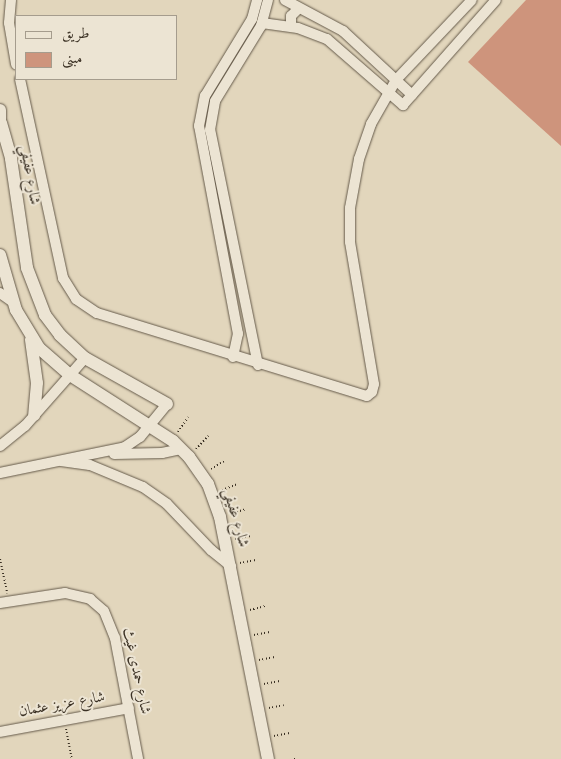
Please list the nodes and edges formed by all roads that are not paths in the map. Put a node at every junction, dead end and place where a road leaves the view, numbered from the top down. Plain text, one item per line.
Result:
1 (11, 0) edge
2 (257, 0) edge
3 (268, 0) edge
4 (285, 0) edge
5 (472, 0) edge
6 (496, 0) edge
7 (298, 9) junction
8 (262, 23) junction
9 (291, 26) junction
10 (15, 58) edge
11 (20, 80) edge
12 (396, 80) junction
13 (388, 91) junction
14 (412, 95) junction
15 (0, 110) edge
16 (1, 127) edge
17 (211, 140) junction
18 (199, 141) junction
19 (0, 255) edge
20 (0, 293) edge
21 (12, 302) junction
22 (30, 338) junction
23 (253, 344) junction
24 (237, 345) junction
25 (233, 357) junction
26 (85, 358) junction
27 (258, 365) junction
28 (70, 375) junction
29 (167, 404) joint
30 (34, 415) junction
31 (151, 426) junction
32 (0, 446) edge
33 (181, 449) junction
34 (103, 453) junction
35 (61, 461) junction
36 (0, 473) edge
37 (231, 566) junction
38 (4, 602) edge
39 (129, 708) junction
40 (0, 732) edge
41 (138, 759) edge
42 (268, 759) edge

1 - 10 street
2 - 18 street
3 - 8 street
4 - 7 street
5 - 12 street
6 - 14 street
7 - 9 street
7 - 12 street
8 - 9 street
8 - 17 street
9 - 13 street
11 - 25 street
12 - 13 street
12 - 14 street
13 - 14 street
13 - 27 street
15 - 16 street, شارع عفيفي
16 - 26 street, شارع عفيفي
17 - 18 street
17 - 23 street
18 - 24 street
19 - 21 street, شارع عفيفي
20 - 21 street
21 - 22 street, شارع عفيفي
22 - 28 street, شارع عفيفي
22 - 30 street
23 - 24 street
23 - 27 street
24 - 25 street
25 - 27 street
26 - 28 street
26 - 29 street, شارع عفيفي
28 - 30 street
28 - 31 street, شارع عفيفي
29 - 31 street
30 - 32 street
31 - 33 street, شارع عفيفي
31 - 34 street
33 - 34 street
33 - 37 street, شارع عفيفي
34 - 35 street
35 - 36 street
35 - 37 street
37 - 42 street, شارع عفيفي
38 - 39 street, شارع حمدى غيث
39 - 40 street, شارع عزيز عثمان
39 - 41 street, شارع حمدى غيث

